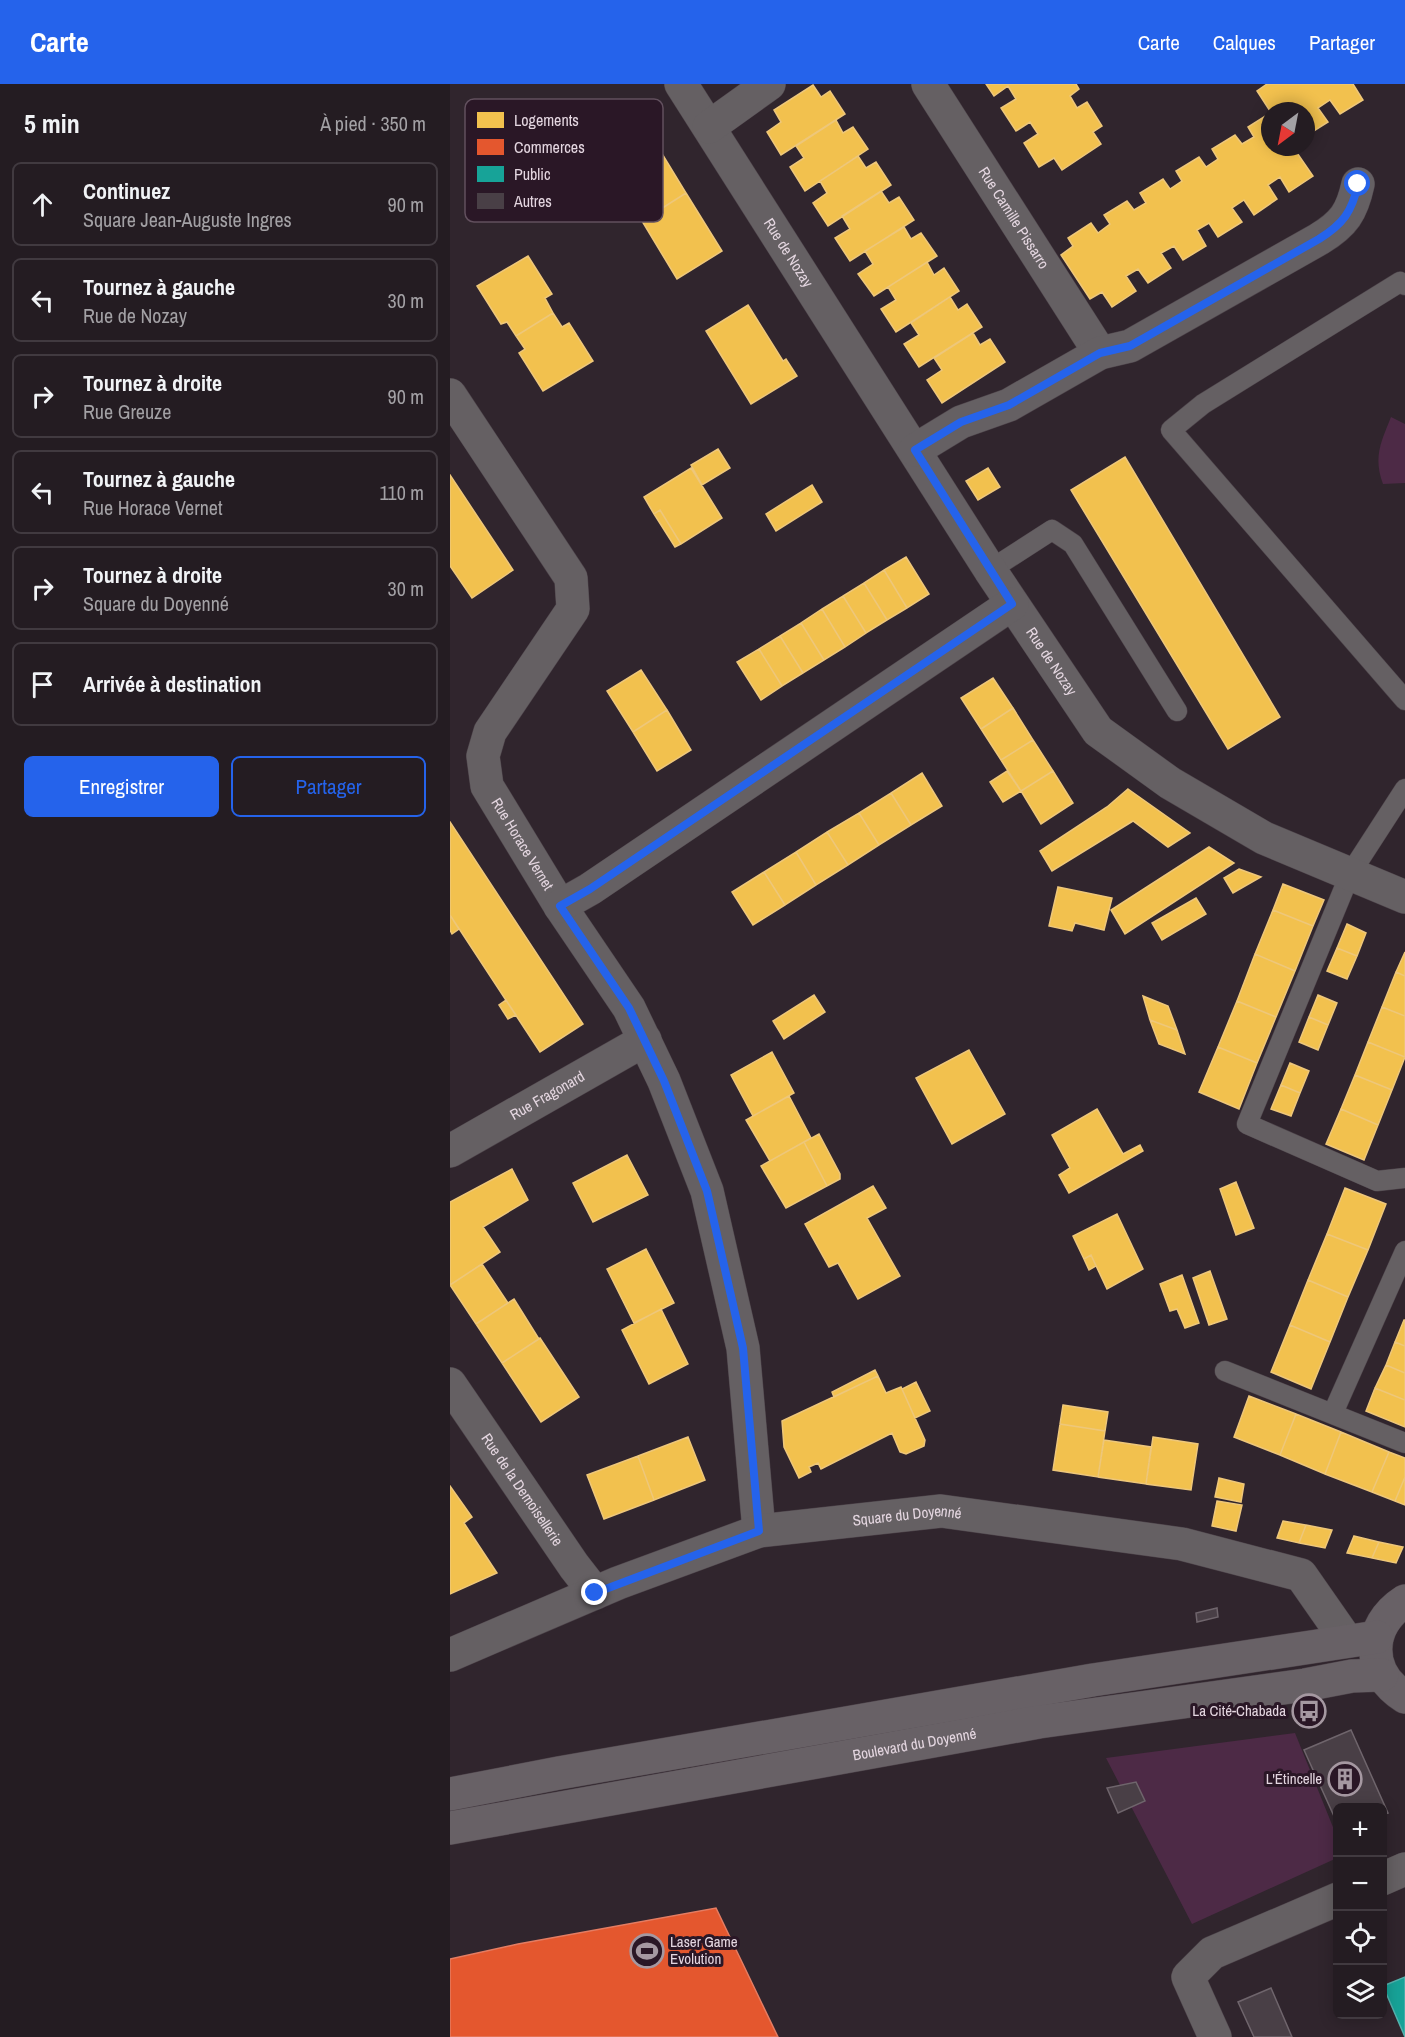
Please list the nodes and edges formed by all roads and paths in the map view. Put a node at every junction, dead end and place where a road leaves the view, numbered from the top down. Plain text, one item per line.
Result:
1 (681, 84) edge
2 (769, 84) edge
3 (928, 84) edge
4 (709, 127) junction
5 (1358, 184) dead end
6 (1405, 285) edge
7 (1100, 353) junction
8 (450, 395) edge
9 (915, 450) junction
10 (990, 570) junction
11 (1012, 604) junction
12 (1405, 700) edge
13 (1177, 711) dead end
14 (1405, 789) edge
15 (1350, 874) junction
16 (1405, 897) edge
17 (560, 906) junction
18 (645, 1040) junction
19 (450, 1151) edge
20 (1405, 1178) edge
21 (1405, 1251) edge
22 (1225, 1371) dead end
23 (450, 1384) edge
24 (1333, 1413) junction
25 (1405, 1443) edge
26 (759, 1531) junction
27 (595, 1593) junction
28 (1405, 1601) edge
29 (1362, 1639) junction
30 (450, 1655) edge
31 (1394, 1686) edge
32 (450, 1794) edge
33 (450, 1828) edge
34 (1405, 1869) edge
35 (1387, 1877) edge
36 (1333, 1901) edge
37 (1215, 2037) edge

1 - 4 street, Rue de Nozay
2 - 4 street
3 - 7 street, Rue Camille Pissarro
4 - 9 street, Rue de Nozay
5 - 7 street
6 - 12 lane
7 - 9 street
8 - 17 street, Rue Horace Vernet
9 - 10 street, Rue de Nozay
10 - 11 street, Rue de Nozay
10 - 13 lane
11 - 15 street, Rue de Nozay
11 - 17 street
14 - 15 lane
15 - 16 street, Rue de Nozay
15 - 20 lane
17 - 18 street, Rue Horace Vernet
18 - 19 street, Rue Fragonard
18 - 26 street, Rue Horace Vernet
21 - 24 lane
22 - 24 lane
23 - 27 street, Rue de la Demoisellerie
24 - 25 lane
26 - 27 street, Square du Doyenné
26 - 29 street, Square du Doyenné
27 - 30 street, Square du Doyenné
28 - 29 main road
29 - 31 main road, Boulevard du Doyenné
29 - 32 main road
31 - 33 main road, Boulevard du Doyenné
34 - 35 street
36 - 37 street

